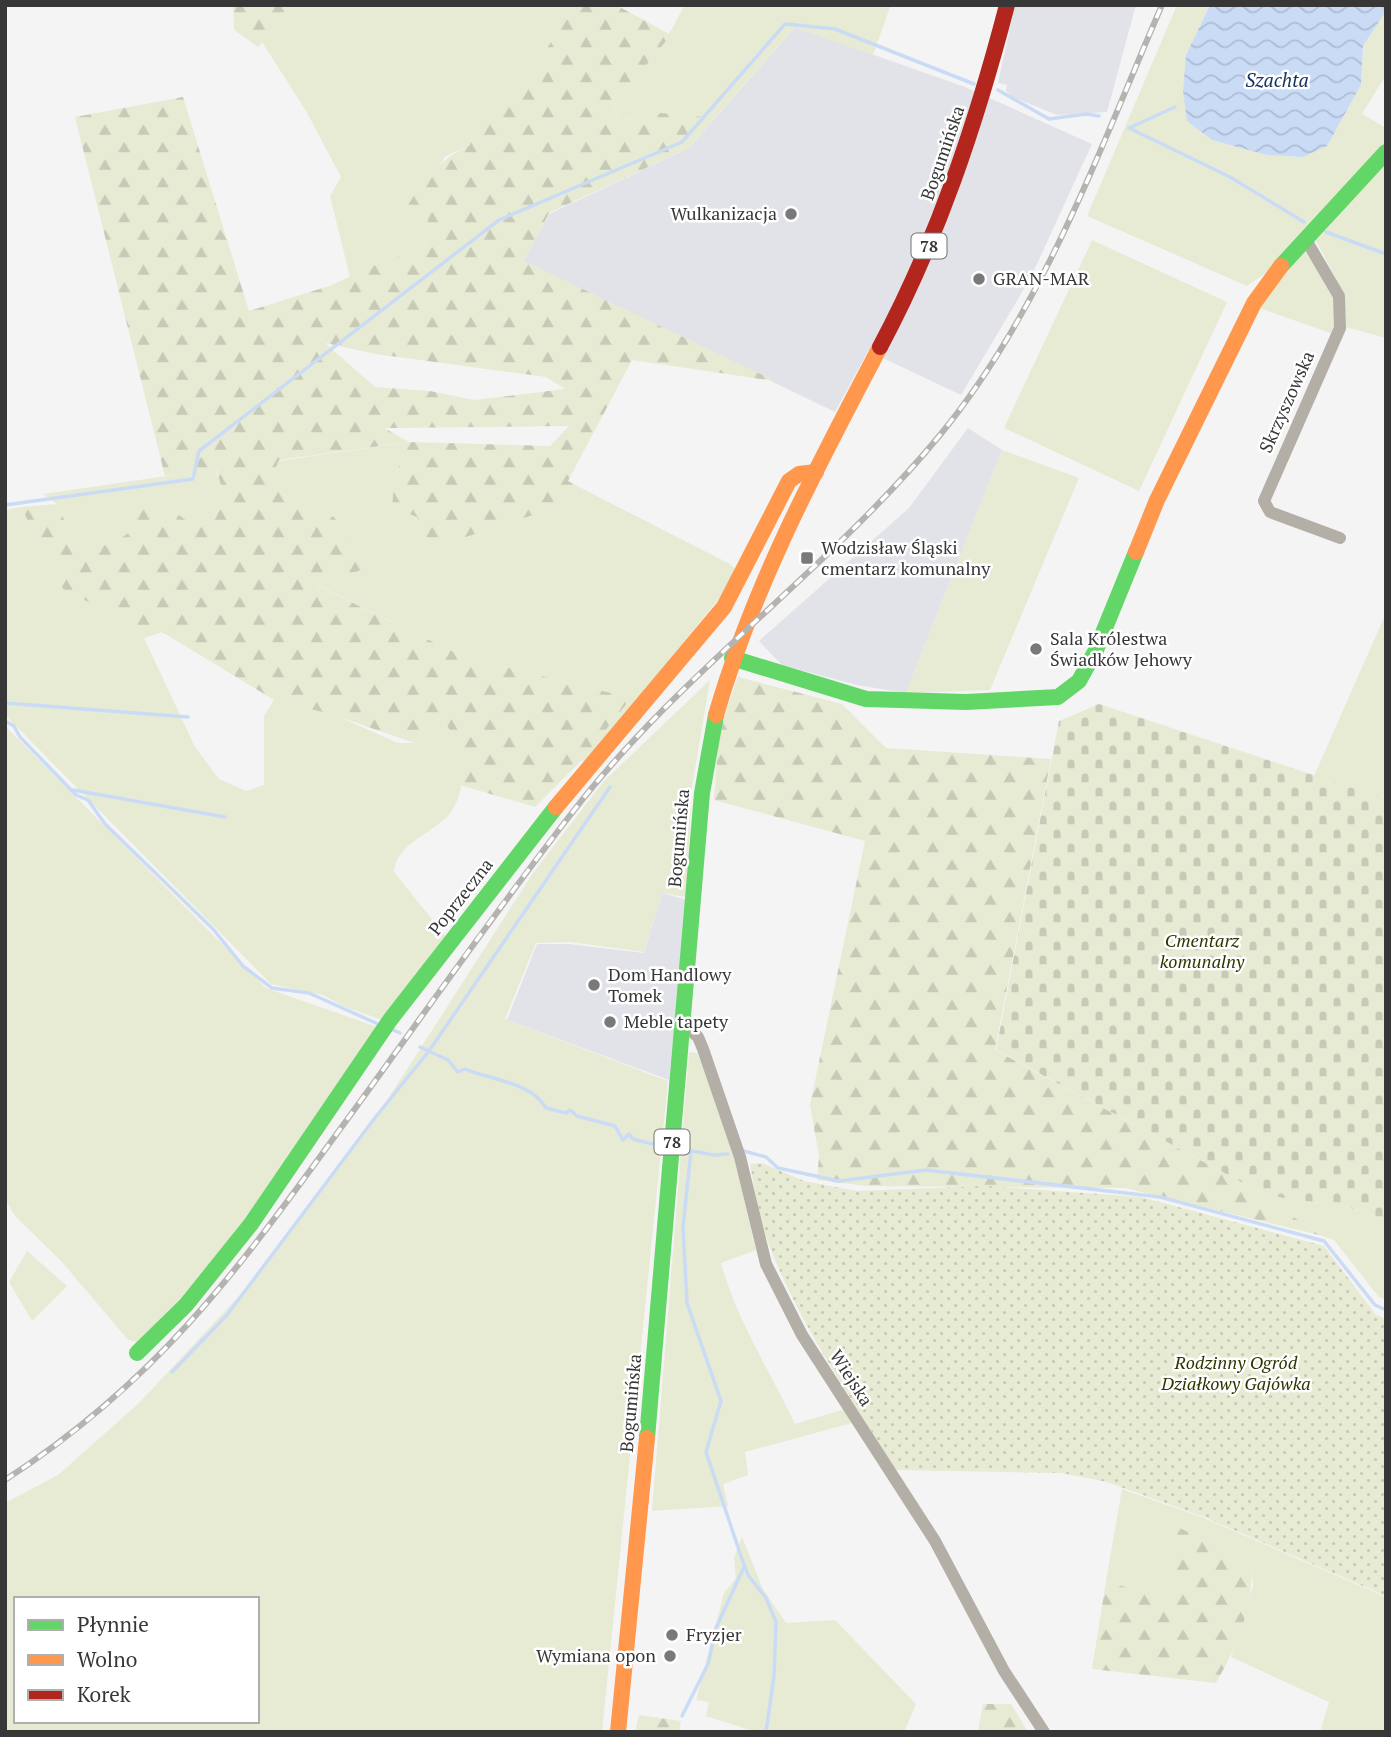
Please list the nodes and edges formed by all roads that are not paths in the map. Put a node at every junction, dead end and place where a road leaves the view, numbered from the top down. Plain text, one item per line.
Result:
1 (1007, 5) edge
2 (1386, 152) edge
3 (1306, 240) junction
4 (816, 472) junction
5 (1340, 538) dead end
6 (732, 658) junction
7 (682, 1023) junction
8 (137, 1353) dead end
9 (618, 1732) edge
10 (1044, 1732) edge

1 - 4 street, Bogumińska / 78
2 - 3 street
3 - 5 street, Skrzyszowska
3 - 6 street
4 - 6 street, Bogumińska / 78
4 - 8 street, Poprzeczna
6 - 7 street, Bogumińska / 78
7 - 9 street, Bogumińska / 78
7 - 10 street, Wiejska

